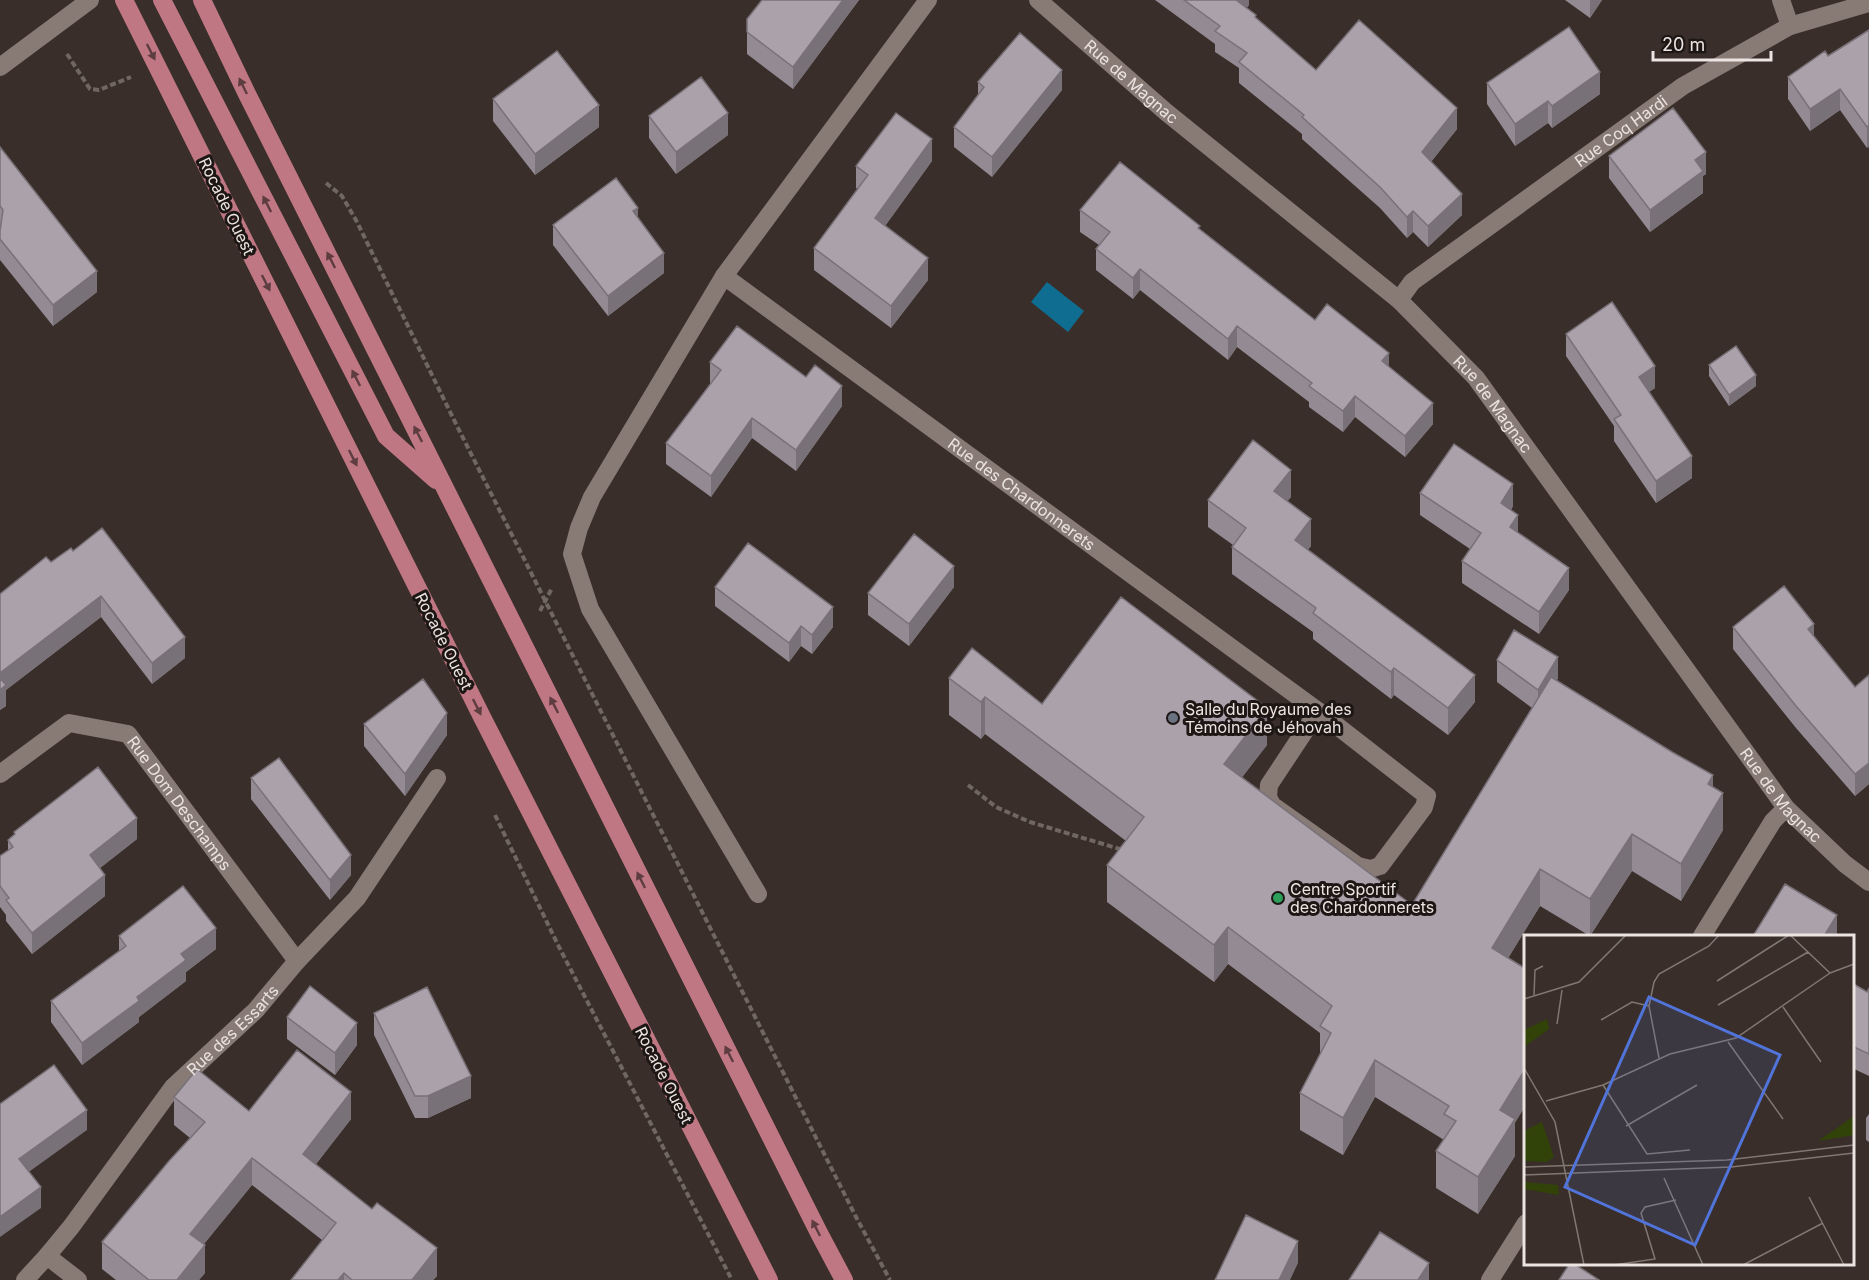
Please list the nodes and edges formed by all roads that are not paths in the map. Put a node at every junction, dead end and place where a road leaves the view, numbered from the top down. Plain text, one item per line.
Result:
1 (90, 0) edge
2 (124, 0) edge
3 (162, 0) edge
4 (202, 0) edge
5 (928, 0) edge
6 (1038, 0) edge
7 (1781, 0) edge
8 (1869, 3) edge
9 (1790, 26) junction
10 (0, 67) edge
11 (724, 276) junction
12 (1399, 300) junction
13 (444, 487) junction
14 (1318, 711) junction
15 (0, 774) edge
16 (437, 778) dead end
17 (1786, 808) junction
18 (1869, 882) edge
19 (758, 894) dead end
20 (1703, 935) edge
21 (297, 961) junction
22 (1524, 1226) edge
23 (47, 1256) junction
24 (25, 1280) edge
25 (78, 1280) edge
26 (769, 1280) edge
27 (844, 1280) edge
28 (1490, 1280) edge

1 - 10 street
2 -> 26 main road, Rocade Ouest
13 -> 3 main road
13 -> 4 main road
5 - 11 street
6 - 12 street, Rue de Magnac
7 - 9 street
8 - 9 street, Rue Coq Hardi
9 - 12 street, Rue Coq Hardi
11 - 14 street, Rue des Chardonnerets
11 - 19 street
12 - 17 street, Rue de Magnac
27 -> 13 main road
14 - 14 street, Rue des Chardonnerets
15 - 21 street, Rue Dom Deschamps
16 - 21 street, Rue des Essarts
17 - 18 street, Rue de Magnac
17 - 20 street
21 - 23 street, Rue des Essarts
22 - 28 street
23 - 24 street, Rue des Essarts
23 - 25 street

